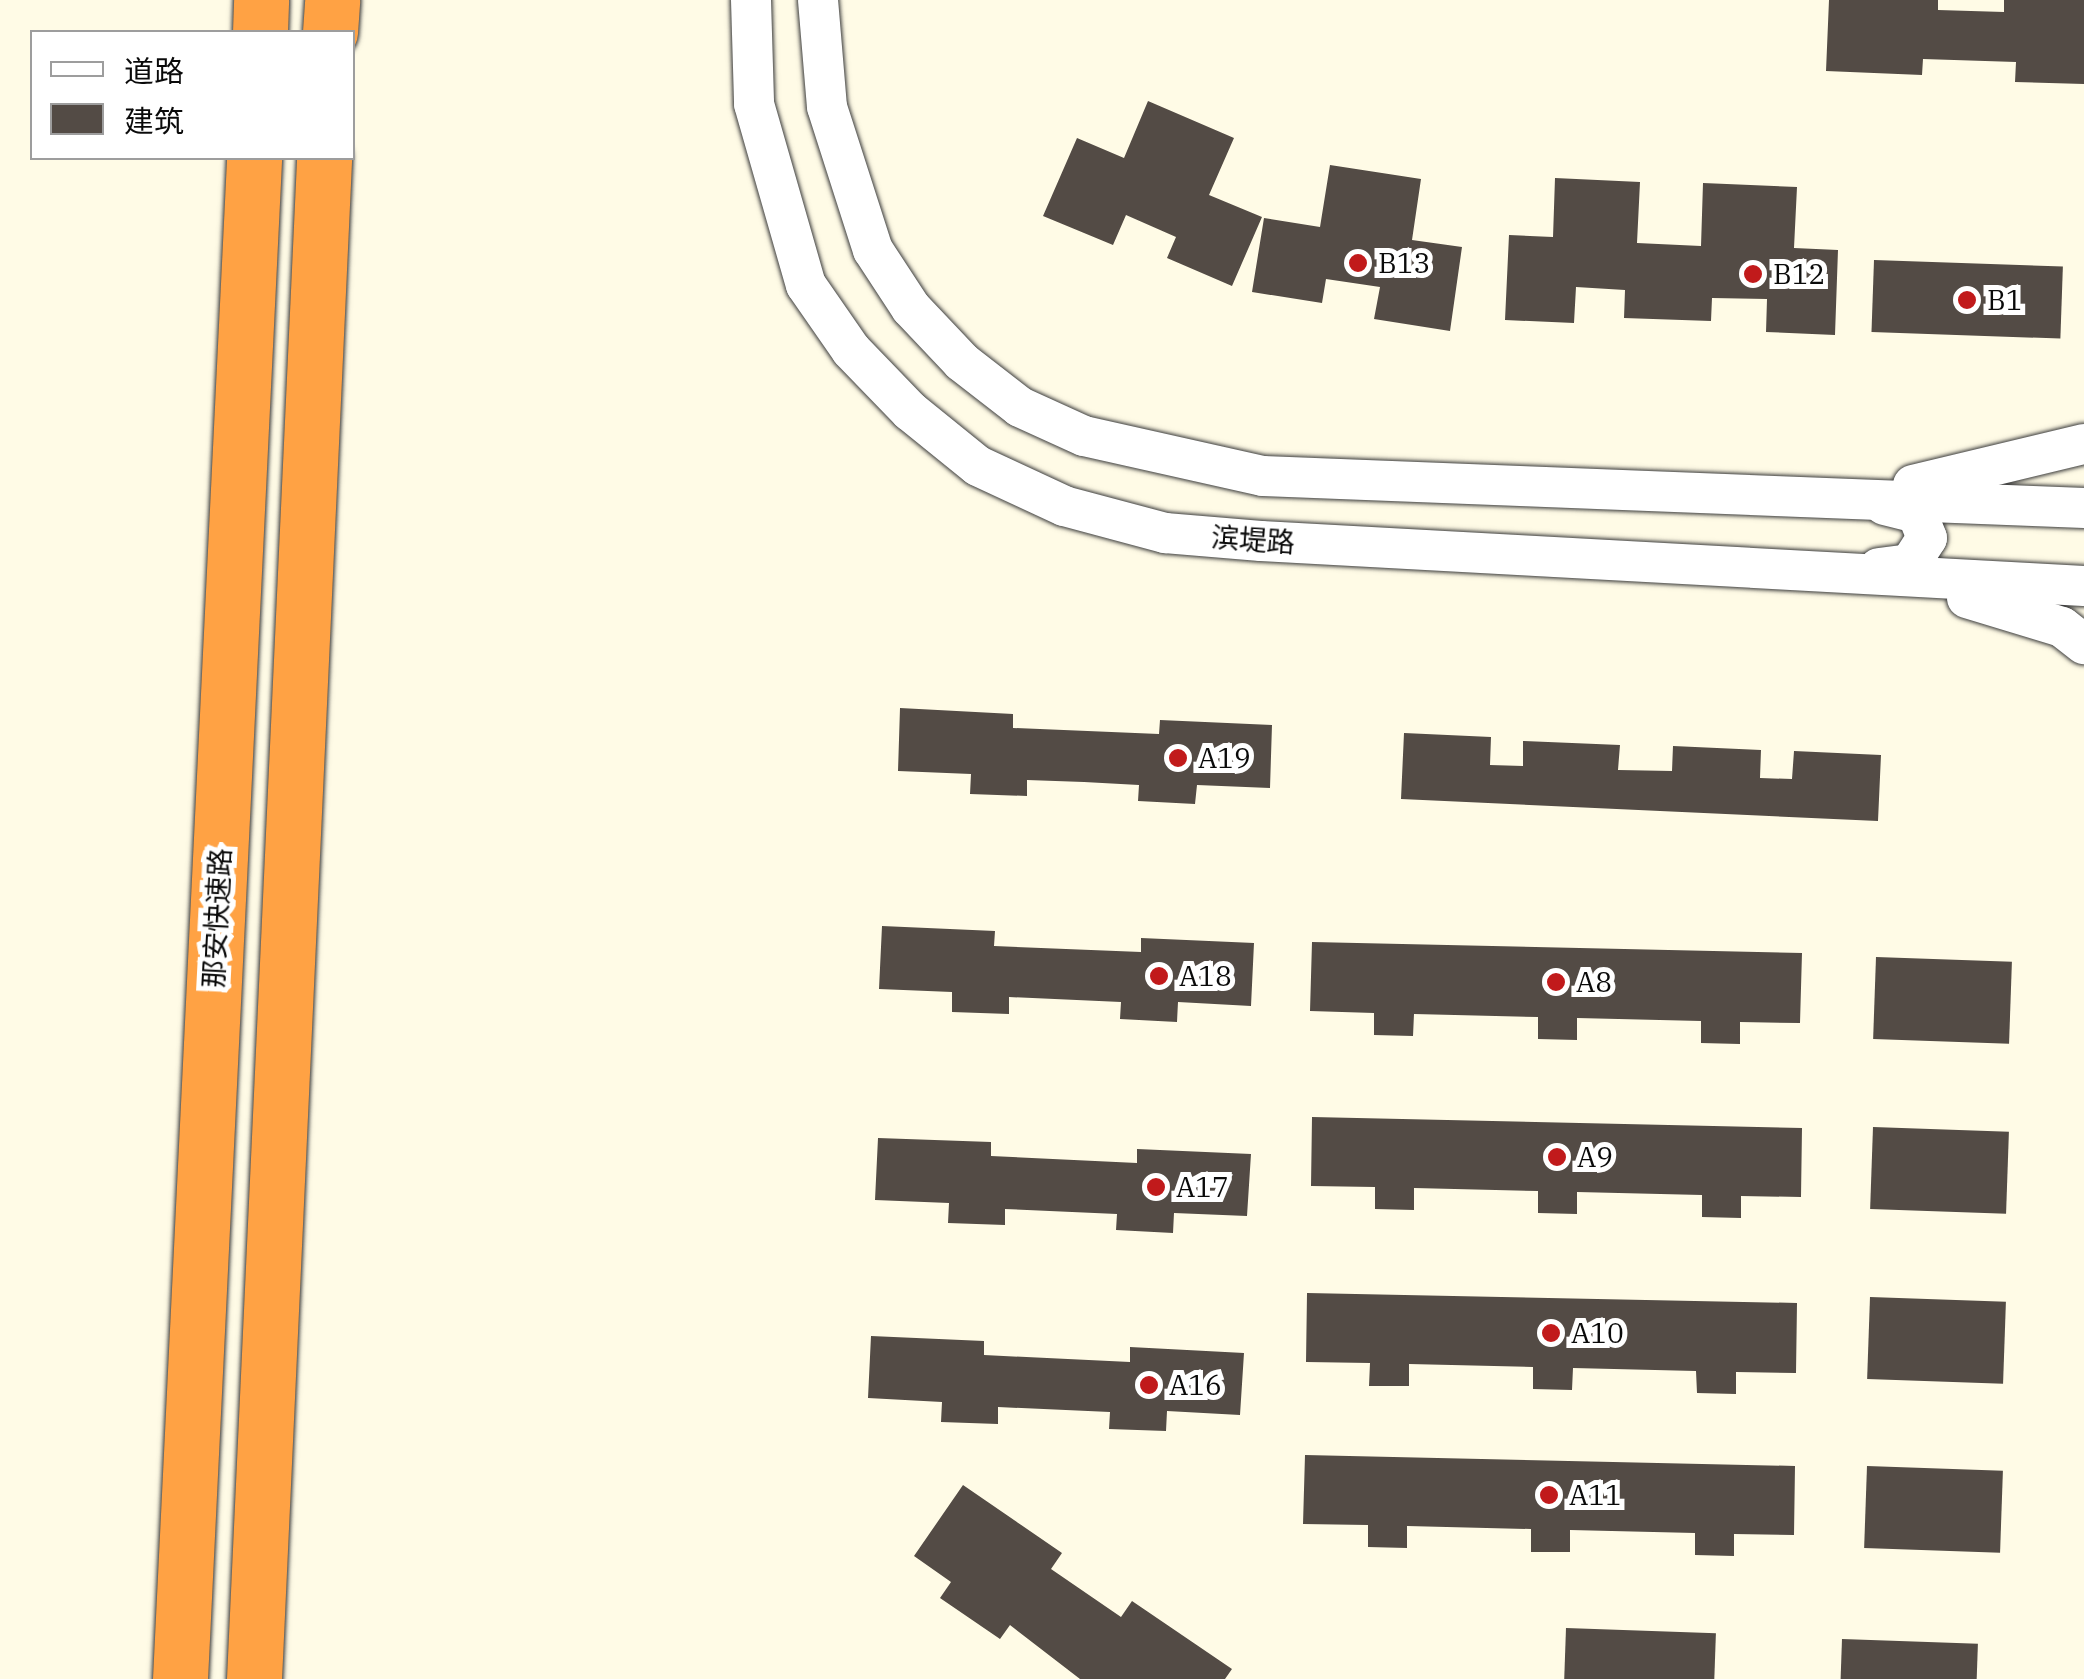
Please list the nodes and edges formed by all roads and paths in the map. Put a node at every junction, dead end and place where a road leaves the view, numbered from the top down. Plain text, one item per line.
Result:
1 (261, 0) edge
2 (332, 0) edge
3 (750, 0) edge
4 (818, 0) edge
5 (260, 30) edge
6 (330, 30) edge
7 (254, 160) edge
8 (324, 160) edge
9 (2084, 444) edge
10 (1826, 498) junction
11 (2084, 508) edge
12 (1821, 571) junction
13 (2084, 586) edge
14 (2084, 644) edge
15 (180, 1679) edge
16 (254, 1679) edge

1 - 5 highway
2 - 6 highway
3 - 12 street, 滨堤路
4 - 10 street
7 - 15 highway, 那安快速路
8 - 16 highway
9 - 10 street
10 - 11 street
10 - 12 street
12 - 13 street, 滨堤路
12 - 14 street

